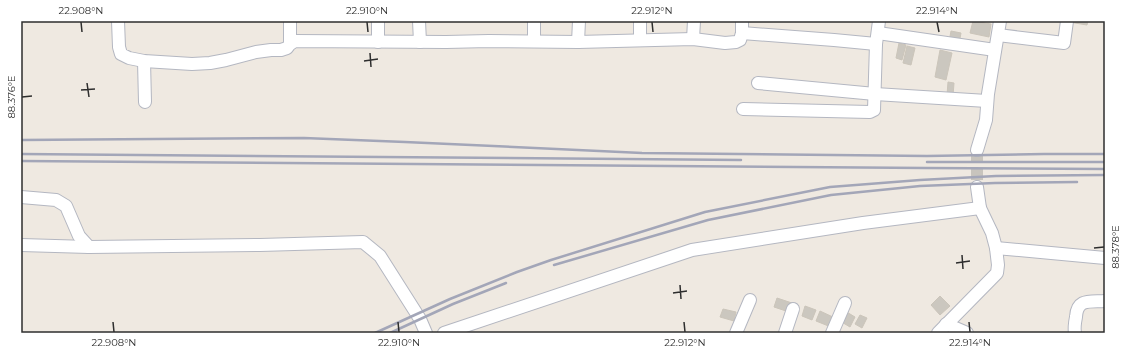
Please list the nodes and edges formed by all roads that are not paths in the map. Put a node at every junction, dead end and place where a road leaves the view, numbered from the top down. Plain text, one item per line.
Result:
1 (118, 21) edge
2 (290, 21) edge
3 (378, 21) edge
4 (420, 21) edge
5 (534, 21) edge
6 (579, 21) edge
7 (640, 21) edge
8 (694, 21) edge
9 (1000, 21) edge
10 (1067, 21) edge
11 (742, 27) edge
12 (878, 33) edge
13 (998, 35) junction
14 (693, 39) junction
15 (640, 40) junction
16 (378, 42) junction
17 (420, 42) junction
18 (534, 42) junction
19 (578, 42) junction
20 (290, 44) junction
21 (995, 50) junction
22 (144, 61) junction
23 (758, 83) dead end
24 (875, 94) junction
25 (987, 101) junction
26 (145, 102) dead end
27 (743, 109) dead end
28 (977, 150) tunnel mouth
29 (977, 187) tunnel mouth
30 (21, 197) edge
31 (980, 208) junction
32 (21, 245) edge
33 (89, 247) junction
34 (996, 248) junction
35 (1105, 258) edge
36 (750, 300) dead end
37 (1105, 301) edge
38 (845, 304) dead end
39 (793, 309) dead end
40 (942, 329) edge
41 (426, 333) edge
42 (444, 333) edge
43 (736, 333) edge
44 (785, 333) edge
45 (832, 333) edge
46 (967, 333) edge
47 (1075, 333) edge

1 - 22 street
2 - 20 street
3 - 16 street
4 - 17 street
5 - 18 street
6 - 19 street
7 - 15 street
8 - 14 street
9 - 13 street
10 - 13 street
11 - 12 street
11 - 14 street
12 - 21 street
12 - 24 street
13 - 21 street
14 - 15 street
15 - 19 street
16 - 17 street
16 - 20 street
17 - 18 street
18 - 19 street
20 - 22 street
21 - 25 street
22 - 26 street
23 - 24 street
24 - 25 street
24 - 27 street
25 - 28 street
29 - 31 street
30 - 33 street
31 - 34 street
31 - 42 street
32 - 33 street
33 - 41 street
34 - 35 street
34 - 40 street
36 - 43 street
37 - 47 street
38 - 45 street
39 - 44 street
40 - 46 street

